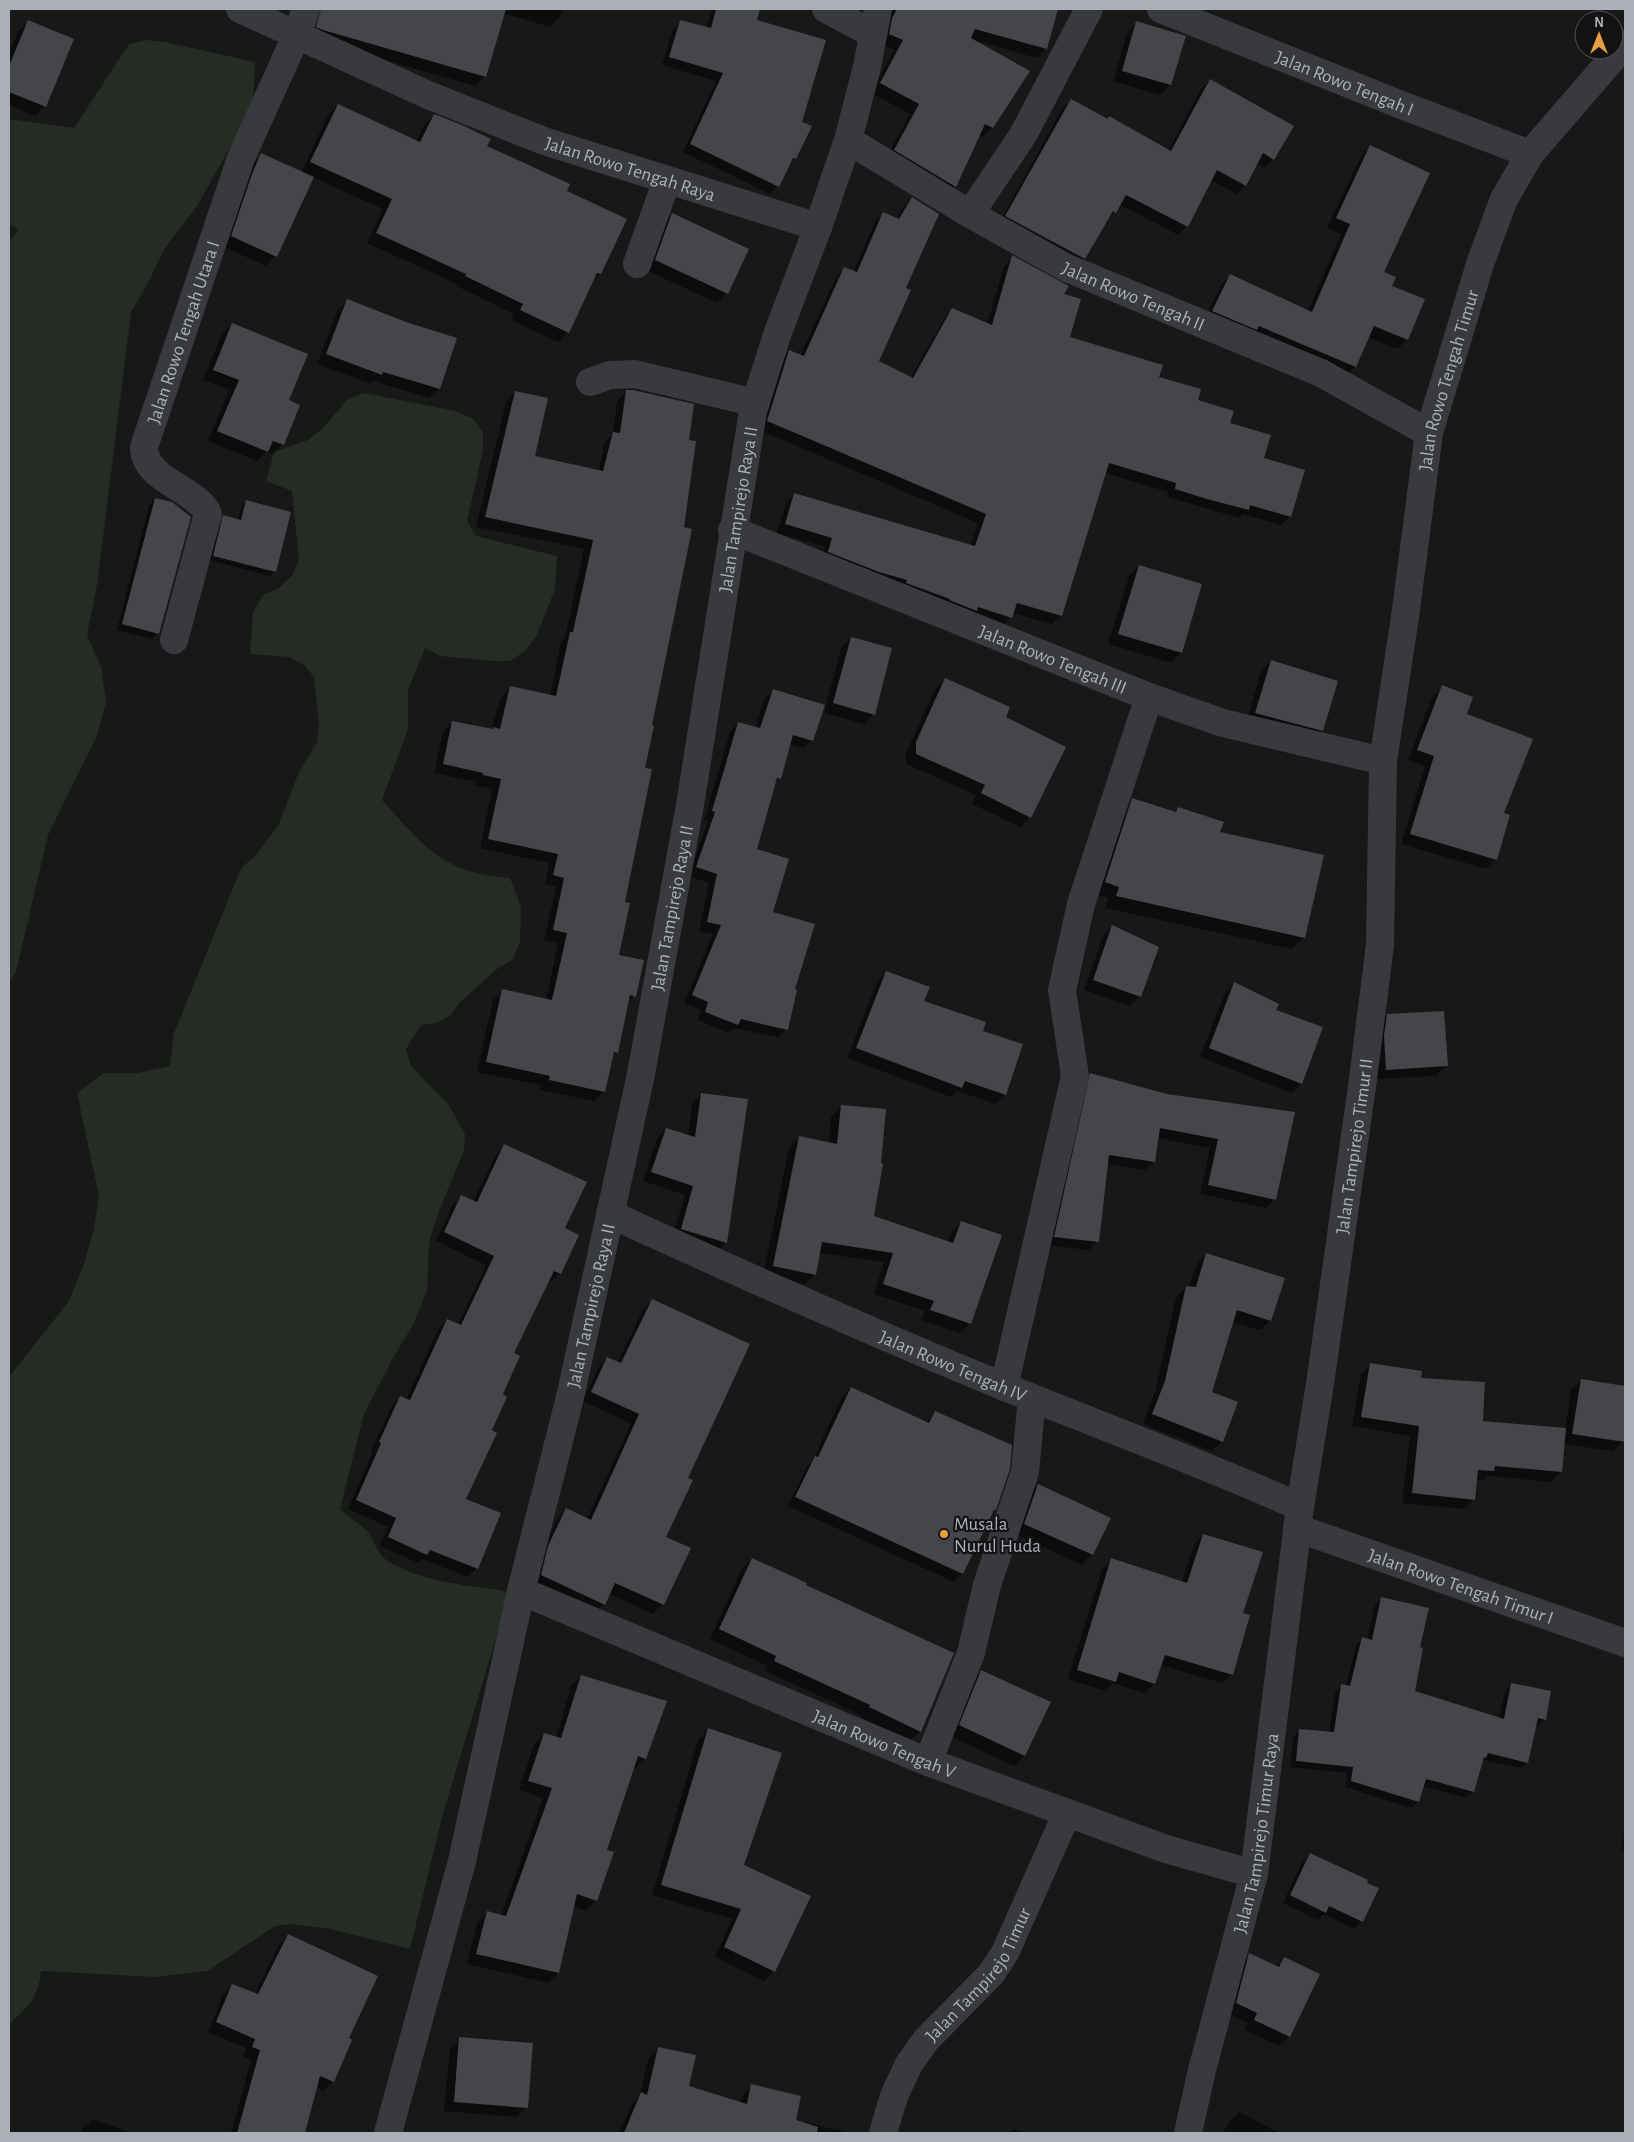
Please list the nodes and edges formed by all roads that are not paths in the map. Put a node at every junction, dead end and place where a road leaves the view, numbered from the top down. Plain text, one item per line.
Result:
1 (240, 9) edge
2 (306, 9) edge
3 (826, 9) edge
4 (1089, 9) edge
5 (1161, 9) edge
6 (875, 22) edge
7 (297, 34) junction
8 (1625, 44) edge
9 (848, 140) junction
10 (1530, 154) junction
11 (667, 180) junction
12 (970, 214) junction
13 (818, 227) junction
14 (638, 264) dead end
15 (590, 382) dead end
16 (756, 403) junction
17 (1429, 433) junction
18 (732, 530) junction
19 (174, 640) dead end
20 (1148, 697) junction
21 (1383, 760) junction
22 (610, 1214) junction
23 (1004, 1387) junction
24 (1032, 1398) junction
25 (1298, 1518) junction
26 (521, 1591) junction
27 (1625, 1643) edge
28 (928, 1762) junction
29 (1067, 1813) junction
30 (1254, 1874) junction
31 (388, 2133) edge
32 (883, 2133) edge
33 (1188, 2133) edge

1 - 7 street, Jalan Rowo Tengah Raya
2 - 7 street, Jalan Rowo Tengah Utara I
3 - 6 street
4 - 12 street
5 - 10 street, Jalan Rowo Tengah I
6 - 9 street
7 - 11 street, Jalan Rowo Tengah Raya
7 - 19 street, Jalan Rowo Tengah Utara I
8 - 10 street, Jalan Rowo Tengah Timur
9 - 12 street, Jalan Rowo Tengah II
9 - 13 street
10 - 17 street, Jalan Rowo Tengah Timur
11 - 13 street, Jalan Rowo Tengah Raya
11 - 14 street
12 - 17 street, Jalan Rowo Tengah II
13 - 16 street, Jalan Tampirejo Raya II
15 - 16 street
16 - 18 street, Jalan Tampirejo Raya II
17 - 21 street, Jalan Rowo Tengah Timur
18 - 20 street, Jalan Rowo Tengah III
18 - 22 street, Jalan Tampirejo Raya II
20 - 21 street, Jalan Rowo Tengah III
20 - 23 street
21 - 25 street, Jalan Tampirejo Timur II
22 - 23 street, Jalan Rowo Tengah IV
22 - 26 street, Jalan Tampirejo Raya II
23 - 24 street, Jalan Rowo Tengah IV
24 - 25 street, Jalan Rowo Tengah IV
24 - 28 street
25 - 27 street, Jalan Rowo Tengah Timur I
25 - 30 street, Jalan Tampirejo Timur Raya
26 - 28 street, Jalan Rowo Tengah V
26 - 31 street, Jalan Tampirejo Raya II
28 - 29 street, Jalan Rowo Tengah V
29 - 30 street, Jalan Rowo Tengah V
29 - 32 street, Jalan Tampirejo Timur
30 - 33 street, Jalan Tampirejo Timur Raya

